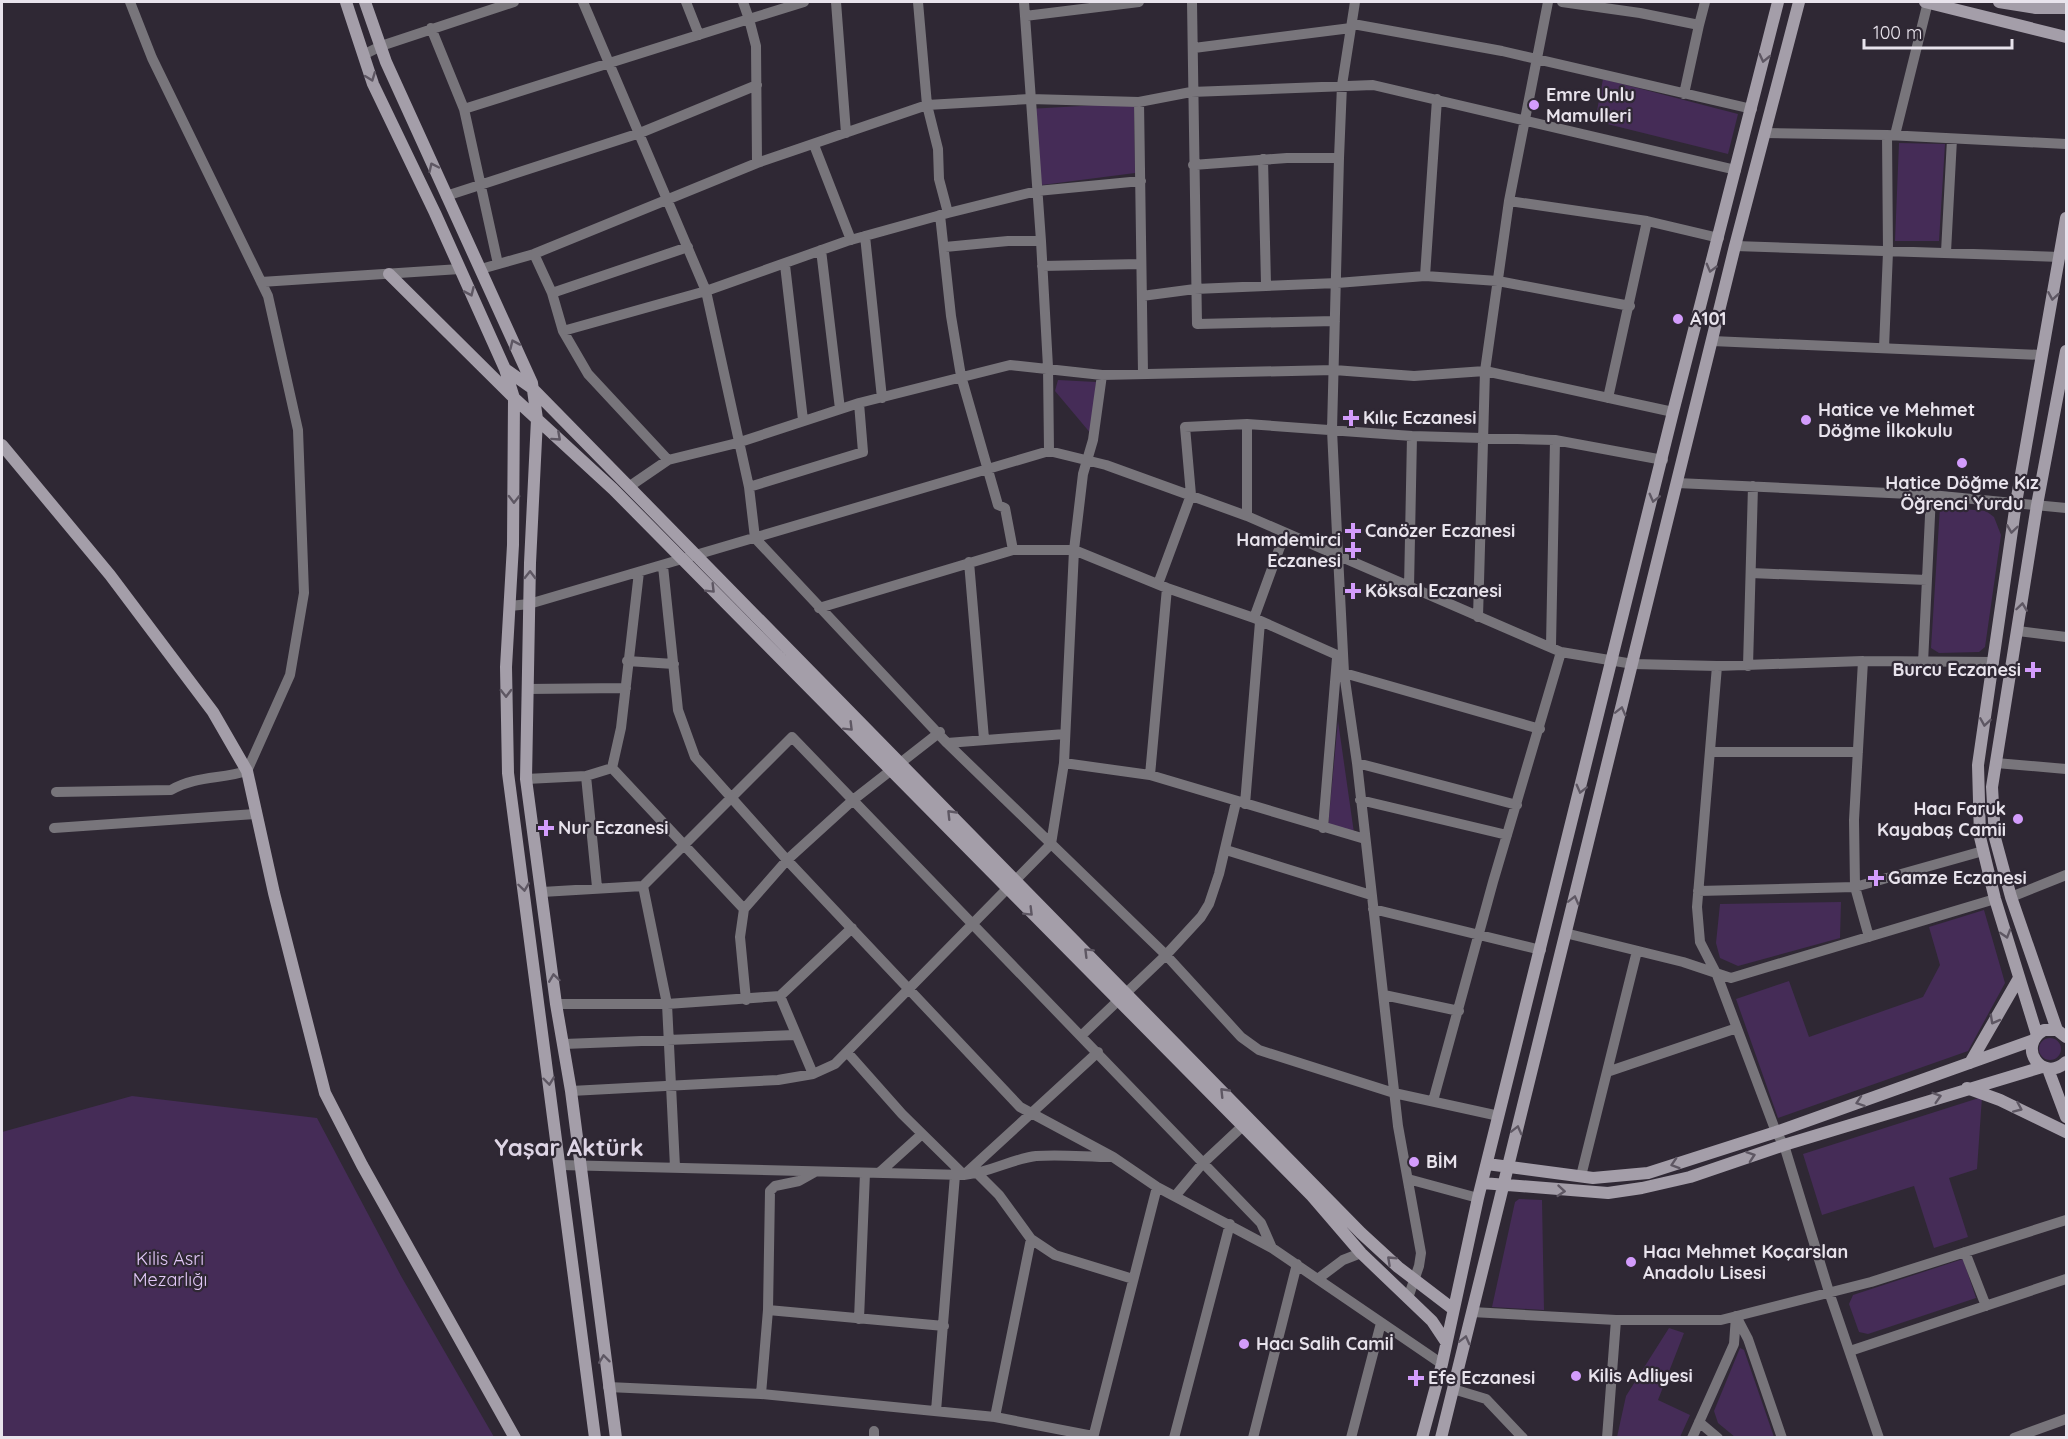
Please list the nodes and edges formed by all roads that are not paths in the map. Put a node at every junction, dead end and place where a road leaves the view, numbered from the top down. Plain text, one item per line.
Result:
1 (130, 2) edge
2 (346, 2) edge
3 (365, 2) edge
4 (514, 2) edge
5 (583, 2) edge
6 (686, 2) edge
7 (743, 2) edge
8 (804, 2) edge
9 (836, 2) edge
10 (918, 2) edge
11 (1024, 2) edge
12 (1139, 2) edge
13 (1192, 2) edge
14 (1355, 2) edge
15 (1548, 2) edge
16 (1562, 2) edge
17 (1705, 2) edge
18 (1778, 2) edge
19 (1799, 2) edge
20 (1927, 2) edge
21 (1999, 2) edge
22 (1107, 4) edge
23 (2067, 8) edge
24 (1025, 16) junction
25 (749, 19) junction
26 (1699, 25) junction
27 (1352, 26) junction
28 (431, 28) junction
29 (699, 35) junction
30 (2067, 37) edge
31 (381, 46) junction
32 (1194, 48) junction
33 (363, 55) junction
34 (1535, 58) junction
35 (609, 65) junction
36 (757, 85) junction
37 (1342, 85) junction
38 (1191, 92) junction
39 (1684, 94) junction
40 (1030, 99) junction
41 (1437, 99) junction
42 (1139, 102) junction
43 (927, 105) junction
44 (464, 109) junction
45 (1752, 109) junction
46 (1523, 119) junction
47 (640, 133) junction
48 (846, 133) junction
49 (1764, 133) junction
50 (1891, 135) junction
51 (1952, 139) junction
52 (2067, 144) edge
53 (814, 145) junction
54 (1339, 158) junction
55 (1263, 159) junction
56 (757, 163) junction
57 (1193, 165) junction
58 (1736, 170) junction
59 (1141, 181) junction
60 (482, 184) junction
61 (1037, 190) junction
62 (446, 196) junction
63 (667, 200) junction
64 (1509, 201) junction
65 (944, 214) junction
66 (2067, 218) edge
67 (1647, 221) junction
68 (865, 236) junction
69 (1719, 238) junction
70 (851, 240) junction
71 (1041, 242) junction
72 (1735, 246) junction
73 (688, 247) junction
74 (945, 247) junction
75 (821, 250) junction
76 (1888, 252) junction
77 (1946, 252) junction
78 (534, 254) junction
79 (2060, 257) junction
80 (498, 264) junction
81 (785, 264) junction
82 (1142, 264) junction
83 (1042, 266) junction
84 (460, 269) junction
85 (481, 269) junction
86 (389, 274) junction
87 (1425, 276) junction
88 (1498, 281) junction
89 (261, 282) junction
90 (1336, 283) junction
91 (1266, 284) junction
92 (1195, 289) junction
93 (706, 291) junction
94 (552, 293) junction
95 (1142, 296) junction
96 (1630, 306) junction
97 (1335, 321) junction
98 (563, 332) junction
99 (1712, 341) junction
100 (1884, 348) junction
101 (2042, 355) junction
102 (2066, 359) edge
103 (1048, 368) junction
104 (504, 369) junction
105 (1334, 370) junction
106 (1485, 371) junction
107 (1143, 374) junction
108 (1102, 375) junction
109 (961, 376) junction
110 (532, 388) junction
111 (514, 398) junction
112 (882, 398) junction
113 (1608, 398) junction
114 (859, 404) junction
115 (840, 409) junction
116 (1673, 412) junction
117 (537, 419) junction
118 (803, 420) junction
119 (1247, 424) junction
120 (1332, 430) junction
121 (1412, 436) junction
122 (1484, 440) junction
123 (1555, 440) junction
124 (737, 443) junction
125 (2, 445) edge
126 (1048, 451) junction
127 (1088, 459) junction
128 (668, 460) junction
129 (1663, 460) junction
130 (989, 470) junction
131 (1677, 483) junction
132 (630, 486) junction
133 (1753, 486) junction
134 (749, 487) junction
135 (1191, 495) junction
136 (1931, 495) junction
137 (2016, 503) junction
138 (2037, 505) junction
139 (2067, 508) edge
140 (1247, 516) junction
141 (1286, 533) junction
142 (755, 538) junction
143 (1013, 550) junction
144 (1074, 550) junction
145 (1338, 555) junction
146 (698, 556) junction
147 (682, 560) junction
148 (969, 562) junction
149 (663, 566) junction
150 (639, 572) junction
151 (1751, 573) junction
152 (1927, 580) junction
153 (1162, 586) junction
154 (1409, 588) junction
155 (529, 604) junction
156 (510, 606) junction
157 (819, 608) junction
158 (1478, 617) junction
159 (1257, 620) junction
160 (2018, 632) junction
161 (2067, 637) edge
162 (1551, 646) junction
163 (1561, 652) junction
164 (1337, 655) junction
165 (1613, 659) junction
166 (627, 661) junction
167 (1863, 661) junction
168 (1994, 662) junction
169 (1923, 663) junction
170 (674, 664) junction
171 (1633, 664) junction
172 (1717, 666) junction
173 (1748, 666) junction
174 (1344, 673) junction
175 (626, 688) junction
176 (527, 689) junction
177 (1540, 729) junction
178 (940, 732) junction
179 (1065, 734) junction
180 (984, 739) junction
181 (947, 743) junction
182 (1710, 752) junction
183 (1858, 752) junction
184 (1064, 763) junction
185 (1996, 763) junction
186 (1357, 764) junction
187 (897, 767) junction
188 (612, 768) junction
189 (2067, 769) edge
190 (248, 771) junction
191 (1150, 775) junction
192 (586, 776) junction
193 (526, 779) junction
194 (56, 792) dead end
195 (730, 796) junction
196 (853, 800) junction
197 (1360, 800) junction
198 (1240, 803) junction
199 (1517, 805) junction
200 (255, 814) junction
201 (54, 828) dead end
202 (1323, 828) junction
203 (1507, 835) junction
204 (1365, 839) junction
205 (683, 844) junction
206 (1051, 844) junction
207 (1226, 850) junction
208 (1983, 851) junction
209 (787, 860) junction
210 (2067, 875) edge
211 (643, 885) junction
212 (1012, 885) junction
213 (597, 887) junction
214 (1855, 887) junction
215 (1698, 891) junction
216 (542, 892) junction
217 (1371, 895) junction
218 (2011, 897) junction
219 (1995, 899) junction
220 (744, 909) junction
221 (1373, 909) junction
222 (973, 926) junction
223 (852, 928) junction
224 (1480, 933) junction
225 (1565, 933) junction
226 (1869, 937) junction
227 (1540, 950) junction
228 (1637, 951) junction
229 (1166, 955) junction
230 (1717, 975) junction
231 (2019, 978) junction
232 (908, 989) junction
233 (1384, 995) junction
234 (780, 996) junction
235 (1122, 996) junction
236 (746, 1000) junction
237 (556, 1004) junction
238 (667, 1004) junction
239 (1459, 1011) junction
240 (1737, 1028) junction
241 (2063, 1033) edge
242 (795, 1035) junction
243 (1082, 1035) junction
244 (2035, 1038) junction
245 (668, 1042) junction
246 (564, 1044) junction
247 (847, 1052) junction
248 (1098, 1052) junction
249 (1970, 1063) junction
250 (2066, 1063) edge
251 (2045, 1068) junction
252 (1607, 1072) junction
253 (813, 1074) junction
254 (670, 1083) junction
255 (1967, 1088) junction
256 (571, 1091) junction
257 (1394, 1093) junction
258 (1434, 1101) junction
259 (1029, 1113) junction
260 (1499, 1116) junction
261 (2067, 1117) edge
262 (1246, 1123) junction
263 (1776, 1132) junction
264 (2067, 1132) edge
265 (922, 1134) junction
266 (1784, 1145) junction
267 (1113, 1157) junction
268 (579, 1164) junction
269 (1202, 1164) junction
270 (1487, 1164) junction
271 (560, 1165) junction
272 (675, 1167) junction
273 (1508, 1167) junction
274 (815, 1172) junction
275 (866, 1173) junction
276 (879, 1173) junction
277 (978, 1174) junction
278 (959, 1175) junction
279 (1581, 1176) junction
280 (1408, 1179) junction
281 (1482, 1183) junction
282 (1157, 1187) junction
283 (1503, 1187) junction
284 (1176, 1195) junction
285 (1478, 1198) junction
286 (2067, 1220) edge
287 (1230, 1224) junction
288 (1031, 1239) junction
289 (1272, 1248) junction
290 (1361, 1252) junction
291 (1965, 1252) junction
292 (1298, 1264) junction
293 (1319, 1278) junction
294 (1133, 1279) junction
295 (2067, 1279) edge
296 (1414, 1280) junction
297 (1829, 1292) junction
298 (1408, 1298) junction
299 (1986, 1306) junction
300 (1453, 1309) junction
301 (768, 1310) junction
302 (1472, 1312) junction
303 (1736, 1316) junction
304 (859, 1319) junction
305 (1616, 1320) junction
306 (1381, 1323) junction
307 (944, 1326) junction
308 (1446, 1342) junction
309 (1850, 1351) junction
310 (1442, 1364) junction
311 (608, 1388) junction
312 (1453, 1389) junction
313 (760, 1394) junction
314 (936, 1411) junction
315 (994, 1417) junction
316 (2067, 1419) edge
317 (1699, 1422) junction
318 (2046, 1426) junction
319 (515, 1437) edge
320 (595, 1437) edge
321 (616, 1437) edge
322 (1093, 1437) edge
323 (1174, 1437) edge
324 (1253, 1437) edge
325 (1351, 1437) edge
326 (1422, 1437) edge
327 (1441, 1437) edge
328 (1523, 1437) edge
329 (1607, 1437) edge
330 (1692, 1437) edge
331 (1718, 1437) edge
332 (1782, 1437) edge
333 (1879, 1437) edge
334 (2013, 1437) edge
335 (2050, 1437) edge

1 - 89 street
2 - 33 street
3 - 31 street
4 - 28 street
5 - 35 street
6 - 29 street
7 - 25 street
8 - 25 street
9 - 48 street
10 - 43 street
11 - 24 street
12 - 22 street
13 - 32 street
14 - 27 street
15 - 34 street
16 - 26 street
17 - 26 street
18 -> 45 street
19 - 49 street
20 - 30 street
20 - 50 street
21 - 23 street
22 - 24 street
24 - 40 street
25 - 29 street
25 - 36 street
26 - 39 street
27 - 32 street
27 - 34 street
27 - 37 street
28 - 31 street
28 - 44 street
29 - 35 street
31 - 33 street
62 -> 31 street
32 - 38 street
33 -> 84 street
34 - 39 street
34 - 46 street
35 - 44 street
35 - 47 street
36 - 47 street
36 - 56 street
37 - 38 street
37 - 41 street
37 - 54 street
38 - 42 street
38 - 57 street
39 - 45 street
40 - 42 street
40 - 43 street
40 - 61 street
41 - 46 street
41 - 87 street
42 - 59 street
43 - 48 street
43 - 65 street
44 - 60 street
45 - 58 street
46 - 58 street
46 - 64 street
47 - 60 street
47 - 63 street
48 - 53 street
49 - 50 street
49 - 72 street
50 - 51 street
50 - 76 street
51 - 52 street
51 - 77 street
53 - 56 street
53 - 70 street
54 - 55 street
54 - 90 street
55 - 57 street
55 - 91 street
56 - 63 street
57 - 92 street
58 - 69 street
59 - 61 street
59 - 82 street
60 - 62 street
60 - 80 street
61 - 65 street
61 - 71 street
62 - 85 street
63 - 73 street
63 - 78 street
64 - 67 street
64 - 88 street
65 - 68 street
65 - 74 street
66 - 79 street
67 - 69 street
67 - 96 street
68 - 70 street
68 - 112 street
69 -> 116 street
70 - 75 street
71 - 74 street
71 - 83 street
72 - 76 street
72 - 99 street
73 - 93 street
73 - 94 street
74 - 109 street
75 - 81 street
75 - 115 street
76 - 77 street
76 - 100 street
77 - 79 street
78 - 80 street
78 - 94 street
79 -> 101 street
80 - 85 street
81 - 93 street
81 - 118 street
82 - 83 street
82 - 95 street
83 - 103 street
84 - 86 street
84 -> 104 street
110 -> 85 street
86 - 89 street
86 - 111 street
87 - 88 street
87 - 90 street
88 - 96 street
88 - 106 street
89 - 190 street
90 - 91 street
90 - 97 street
91 - 92 street
92 - 95 street
92 - 97 street
93 - 98 street
93 - 124 street
94 - 98 street
95 - 107 street
96 - 113 street
97 - 105 street
98 - 128 street
99 - 100 street
99 - 131 street
100 - 101 street
101 - 137 street
102 - 138 street
103 - 108 street
103 - 109 street
103 - 126 street
104 - 110 street
104 - 111 street
105 - 106 street
105 - 107 street
105 - 120 street
106 - 113 street
106 - 122 street
107 - 108 street
108 - 127 street
109 - 112 street
109 - 130 street
110 - 117 street
110 - 132 street
111 - 117 street
111 -> 156 street
112 - 114 street
113 - 116 street
114 - 115 street
114 - 134 street
115 - 118 street
116 - 129 street
117 -> 147 street
155 -> 117 street
118 - 124 street
119 - 120 street
119 - 135 street
119 - 140 street
120 - 121 street
120 - 145 street
121 - 122 street
121 - 154 street
122 - 123 street
122 - 158 street
123 - 129 street
123 - 162 street
124 - 128 street
124 - 134 street
125 - 190 street
126 - 127 street
126 - 130 street
127 - 135 street
127 - 144 street
128 - 132 street
129 -> 165 street
130 - 142 street
130 - 143 street
131 - 133 street
131 - 171 street
132 - 146 street
133 - 136 street
133 - 151 street
134 - 142 street
135 - 140 street
135 - 153 street
136 - 137 street
136 - 152 street
137 - 138 street
137 -> 168 street
138 - 139 street
160 -> 138 street
140 - 141 street
141 - 145 street
141 - 159 street
142 - 146 street
142 - 157 street
143 - 144 street
143 - 148 street
144 - 153 street
144 - 179 street
145 - 154 street
145 - 174 street
146 - 147 street
146 - 187 street
147 - 149 street
147 -> 187 street
148 - 157 street
148 - 180 street
149 - 150 street
149 - 170 street
150 - 155 street
150 - 166 street
151 - 152 street
151 - 173 street
152 - 169 street
153 - 159 street
153 - 191 street
154 - 158 street
155 - 156 street
155 - 176 street
156 -> 271 street
157 - 178 street
158 - 162 street
159 - 164 street
159 - 198 street
160 - 161 street
160 - 185 street
162 - 163 street
163 - 165 street
163 - 177 street
164 - 174 street
164 - 202 street
165 - 171 street
165 -> 227 street
166 - 170 street
166 - 175 street
167 - 169 street
167 - 173 street
167 - 183 street
168 - 169 street
168 -> 208 street
170 - 195 street
171 - 172 street
225 -> 171 street
172 - 173 street
172 - 182 street
174 - 177 street
174 - 186 street
175 - 176 street
175 - 188 street
176 - 193 street
177 - 199 street
178 - 181 street
178 - 187 street
179 - 180 street
179 - 184 street
180 - 181 street
181 - 206 street
182 - 183 street
182 - 215 street
183 - 214 street
184 - 191 street
184 - 206 street
185 - 189 street
185 - 218 street
186 - 197 street
186 - 199 street
187 - 196 street
187 - 212 street
188 - 192 street
188 - 205 street
190 - 194 street
190 - 200 street
191 - 198 street
192 - 193 street
192 - 213 street
193 - 216 street
195 - 196 street
195 - 205 street
195 - 209 street
196 - 209 street
196 - 222 street
197 - 203 street
197 - 204 street
198 - 202 street
198 - 207 street
199 - 203 street
200 - 201 street
200 - 319 street
202 - 204 street
203 - 224 street
204 - 217 street
205 - 211 street
205 - 220 street
206 - 212 street
206 - 229 street
207 - 217 street
207 - 229 street
208 - 214 street
208 - 219 street
209 - 220 street
209 - 223 street
210 - 218 street
211 - 213 street
211 - 238 street
212 - 222 street
212 - 235 street
213 - 216 street
214 - 215 street
214 - 226 street
215 - 230 street
237 -> 216 street
217 - 221 street
218 - 241 street
219 - 226 street
219 -> 231 street
220 - 236 street
221 - 224 street
221 - 233 street
222 - 232 street
222 - 243 street
223 - 232 street
223 - 234 street
224 - 227 street
224 - 239 street
225 - 228 street
273 -> 225 street
226 - 230 street
227 - 260 street
228 - 230 street
228 - 252 street
229 - 235 street
229 - 257 street
230 - 240 street
231 - 244 street
231 -> 249 street
232 - 247 street
232 - 259 street
233 - 239 street
233 - 257 street
234 - 236 street
234 - 242 street
235 - 243 street
235 - 262 street
236 - 238 street
237 - 238 street
237 - 246 street
238 - 245 street
239 - 258 street
240 - 252 street
240 - 263 street
241 - 244 street
242 - 245 street
242 - 253 street
243 - 248 street
244 - 249 street
244 - 251 street
245 - 246 street
245 - 254 street
246 - 256 street
247 - 253 street
247 - 265 street
248 - 259 street
248 - 269 street
249 -> 263 street
250 - 251 street
251 - 255 street
251 - 261 street
252 - 279 street
253 - 254 street
254 - 256 street
254 - 272 street
255 -> 264 street
266 -> 255 street
256 - 268 street
257 - 258 street
257 - 280 street
258 - 260 street
259 - 267 street
259 - 278 street
260 - 270 street
262 - 269 street
262 - 290 street
296 -> 262 street
263 - 266 street
263 -> 279 street
265 - 276 street
265 - 278 street
283 -> 266 street
266 - 297 street
267 - 277 street
267 - 282 street
268 - 271 street
268 - 272 street
311 -> 268 street
269 - 284 street
269 - 289 street
270 - 273 street
270 - 281 street
271 - 320 street
272 - 274 street
273 - 279 street
273 - 283 street
274 - 275 street
274 - 301 street
275 - 276 street
275 - 304 street
276 - 278 street
277 - 278 street
277 - 288 street
278 - 307 street
280 - 285 street
280 - 296 street
281 - 283 street
281 - 285 street
282 - 284 street
282 - 294 street
283 - 302 street
284 - 287 street
285 - 300 street
286 - 291 street
287 - 289 street
287 - 323 street
288 - 294 street
288 - 315 street
289 - 292 street
290 - 293 street
290 - 298 street
291 - 297 street
291 - 299 street
292 - 293 street
292 - 324 street
293 - 306 street
294 - 322 street
295 - 299 street
296 - 298 street
296 - 300 street
297 - 303 street
297 - 309 street
298 - 308 street
299 - 309 street
300 - 308 street
301 - 304 street
301 - 313 street
302 - 305 street
312 -> 302 street
303 - 305 street
303 - 317 street
303 - 332 street
304 - 307 street
305 - 329 street
306 - 310 street
306 - 325 street
307 - 314 street
308 - 310 street
309 - 333 street
310 - 326 street
311 - 313 street
311 - 321 street
312 - 327 street
312 - 328 street
313 - 314 street
314 - 315 street
315 - 322 street
316 - 318 street
317 - 330 street
317 - 331 street
318 - 334 street
318 - 335 street

